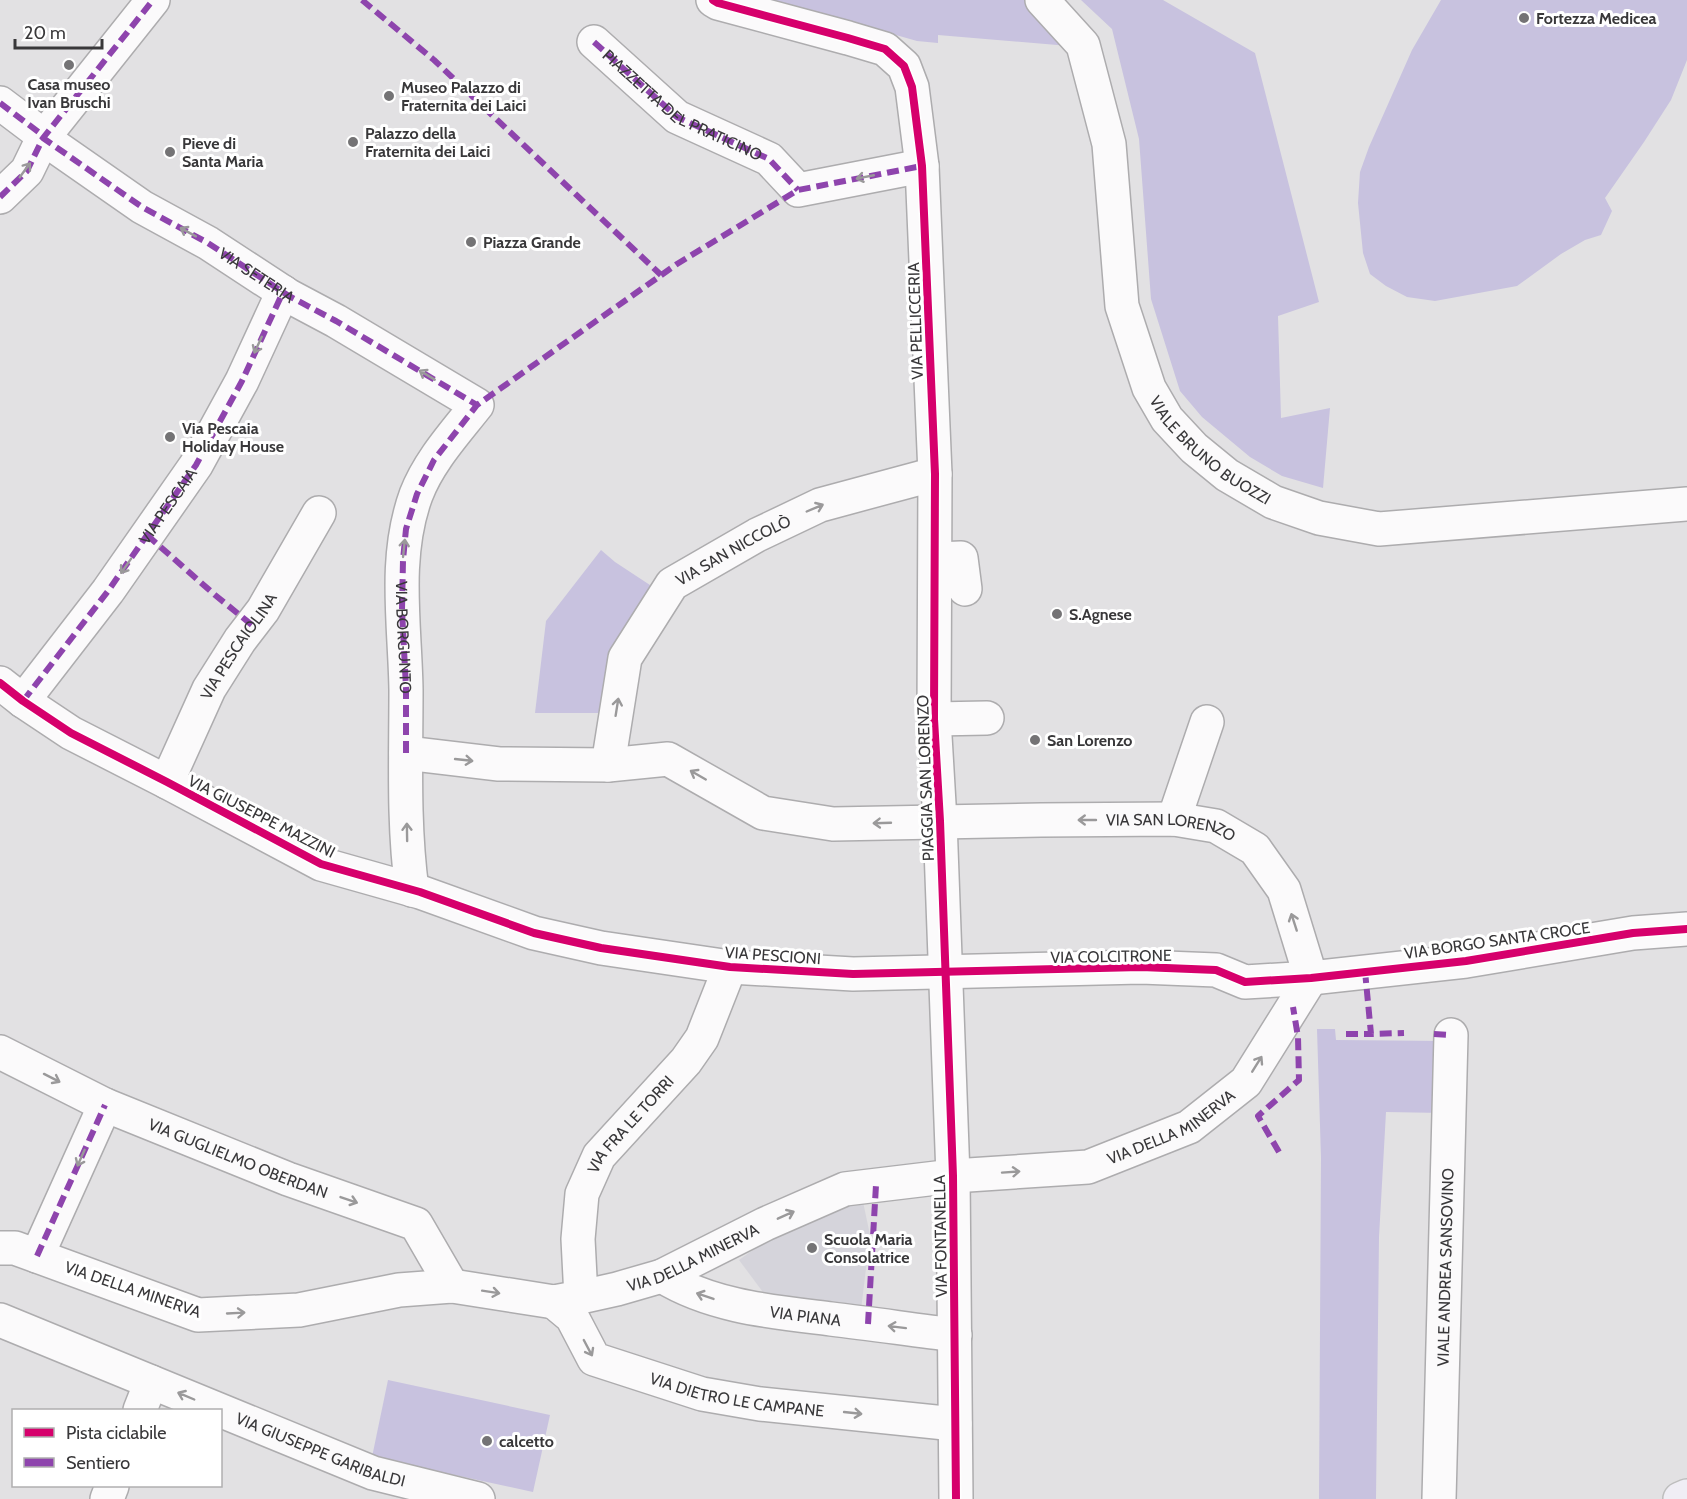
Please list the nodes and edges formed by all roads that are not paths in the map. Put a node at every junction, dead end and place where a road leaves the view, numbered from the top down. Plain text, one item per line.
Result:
1 (153, 0) edge
2 (713, 0) edge
3 (1042, 0) edge
4 (594, 42) dead end
5 (0, 103) edge
6 (43, 138) junction
7 (922, 166) junction
8 (0, 197) edge
9 (283, 292) junction
10 (477, 405) joint
11 (935, 474) junction
12 (1687, 504) edge
13 (319, 513) dead end
14 (936, 559) junction
15 (965, 589) dead end
16 (11, 692) edge
17 (987, 718) dead end
18 (934, 719) junction
19 (1207, 723) dead end
20 (406, 753) junction
21 (608, 765) junction
22 (167, 782) junction
23 (1174, 819) junction
24 (940, 821) junction
25 (412, 890) junction
26 (1687, 929) edge
27 (601, 948) joint
28 (730, 967) junction
29 (944, 972) junction
30 (1311, 978) junction
31 (1451, 1035) dead end
32 (0, 1052) edge
33 (105, 1105) junction
34 (953, 1176) junction
35 (0, 1248) edge
36 (37, 1256) junction
37 (662, 1276) junction
38 (452, 1286) junction
39 (568, 1299) junction
40 (0, 1320) edge
41 (955, 1335) junction
42 (146, 1396) edge
43 (184, 1409) edge
44 (222, 1422) edge
45 (955, 1424) junction
46 (432, 1494) edge
47 (1687, 1496) edge
48 (478, 1499) edge
49 (956, 1499) edge
50 (1439, 1499) edge
51 (1680, 1499) edge

1 - 6 street
2 - 7 street, VIA PELLICCERIA
3 - 12 street, VIALE BRUNO BUOZZI
7 -> 4 street, PIAZZETTA DEL PRATICINO
5 - 6 street, VIA SETERIA
8 -> 6 street
9 -> 6 street, VIA SETERIA
7 - 11 street, VIA PELLICCERIA
10 -> 9 street, VIA SETERIA
9 -> 16 street, VIA PESCAIA
20 -> 10 street, VIA BORGUNTO
11 - 14 street, PIAGGIA SAN LORENZO
21 -> 11 street, VIA SAN NICCOLÒ
13 - 22 street, VIA PESCAIOLINA
14 - 15 street
14 - 18 street, PIAGGIA SAN LORENZO
16 - 22 street, VIA GIUSEPPE MAZZINI
17 - 18 street
18 - 24 street, PIAGGIA SAN LORENZO
19 - 23 street
20 -> 21 street
25 -> 20 street, VIA BORGUNTO
24 -> 21 street
22 - 25 street, VIA GIUSEPPE MAZZINI
23 -> 24 street, VIA SAN LORENZO
30 -> 23 street, VIA SAN LORENZO
24 - 29 street, PIAGGIA SAN LORENZO
25 - 27 street, VIA GIUSEPPE MAZZINI
26 - 30 street, VIA BORGO SANTA CROCE
27 - 28 street, VIA PESCIONI
28 - 29 street, VIA PESCIONI
28 - 39 street, VIA FRA LE TORRI
29 - 30 street, VIA COLCITRONE
29 - 34 street, VIA FONTANELLA
34 -> 30 street, VIA DELLA MINERVA
31 - 50 street, VIALE ANDREA SANSOVINO
32 -> 33 street, VIA GUGLIELMO OBERDAN
33 -> 36 street
33 -> 38 street, VIA GUGLIELMO OBERDAN
37 -> 34 street, VIA DELLA MINERVA
34 - 41 street, VIA FONTANELLA
35 - 36 street, VIA DELLA MINERVA
36 -> 38 street, VIA DELLA MINERVA
37 - 39 street, VIA DELLA MINERVA
41 -> 37 street, VIA PIANA
38 -> 39 street, VIA DELLA MINERVA
39 -> 45 street, VIA DIETRO LE CAMPANE
40 - 42 street, VIA GIUSEPPE GARIBALDI
41 - 45 street, VIA FONTANELLA
43 -> 42 street, VIA GIUSEPPE GARIBALDI
46 -> 44 street, VIA GIUSEPPE GARIBALDI
45 - 49 street, VIA FONTANELLA
46 - 48 street, VIA GIUSEPPE GARIBALDI
47 - 51 main road

